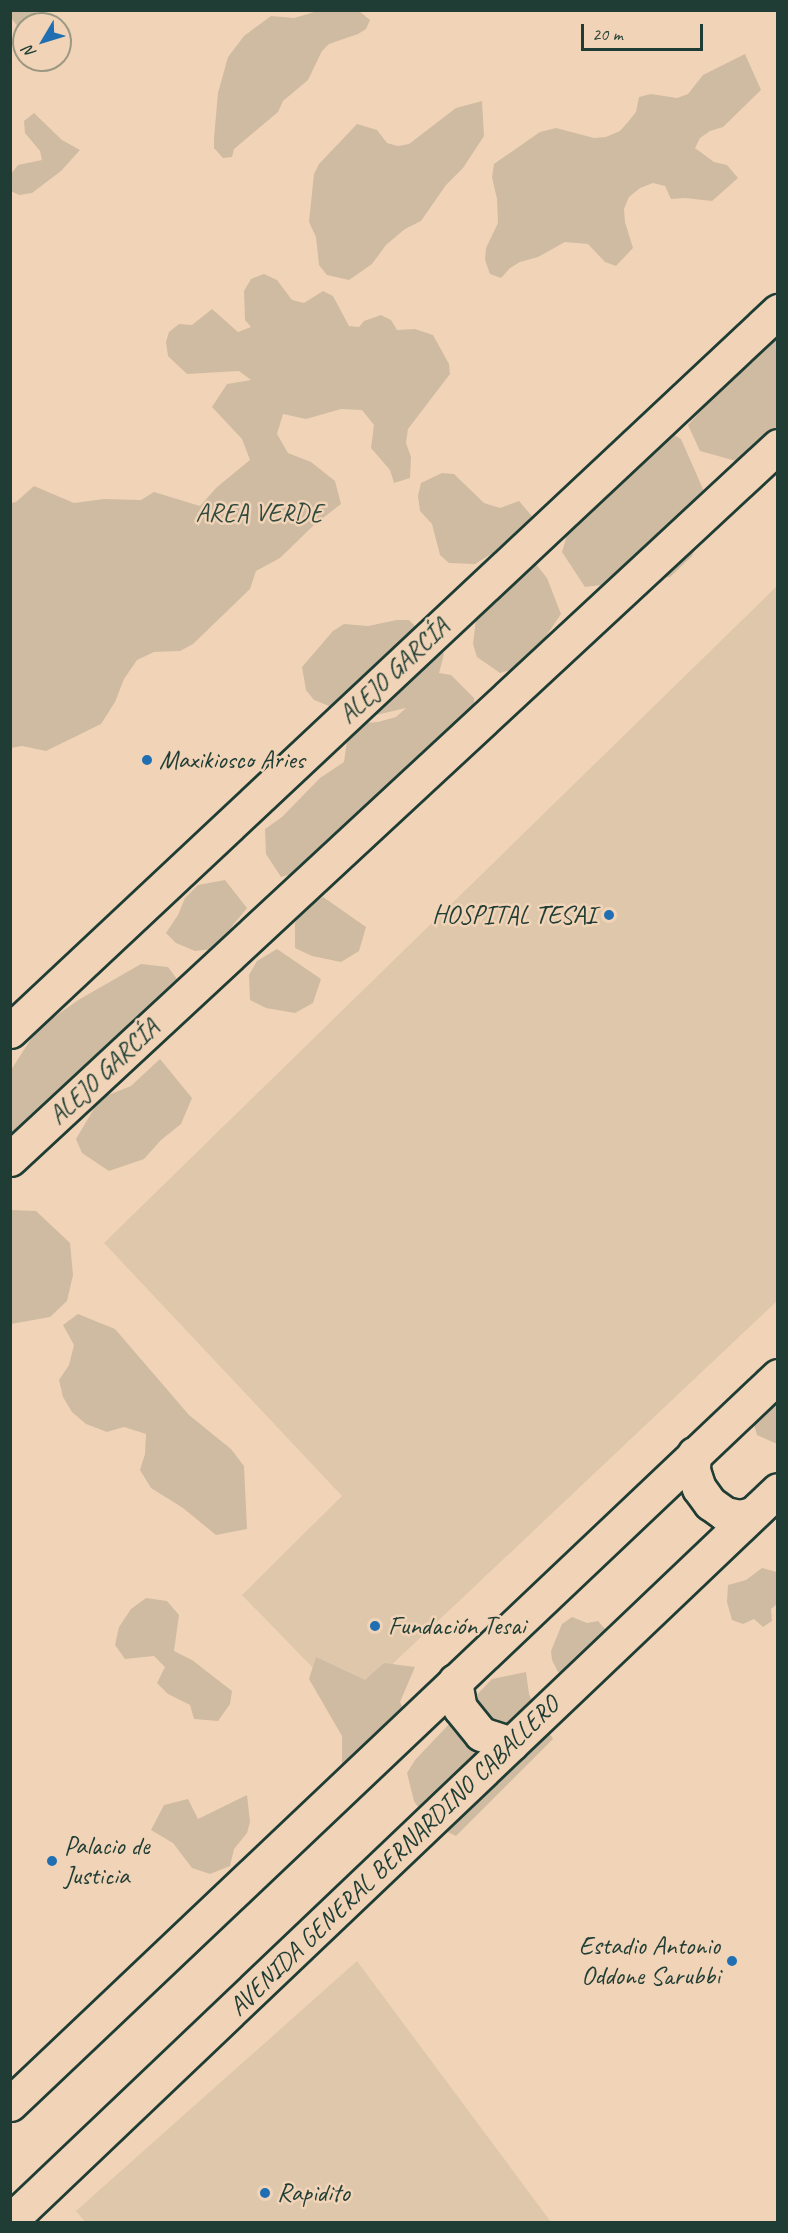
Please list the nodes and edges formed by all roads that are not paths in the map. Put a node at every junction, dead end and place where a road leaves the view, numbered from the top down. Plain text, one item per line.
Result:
1 (777, 311) edge
2 (777, 446) edge
3 (10, 1031) edge
4 (10, 1159) edge
5 (777, 1376) edge
6 (694, 1454) junction
7 (777, 1490) edge
8 (752, 1514) junction
9 (455, 1681) junction
10 (511, 1744) junction
11 (10, 2104) edge
12 (19, 2212) edge

1 - 3 main road, ALEJO GARCÍA
2 - 4 main road, ALEJO GARCÍA
5 - 6 main road
6 - 8 main road
6 - 9 main road
7 - 8 main road, AVENIDA GENERAL BERNARDINO CABALLERO
8 - 10 main road, AVENIDA GENERAL BERNARDINO CABALLERO
9 - 10 main road
9 - 11 main road
10 - 12 main road, AVENIDA GENERAL BERNARDINO CABALLERO

